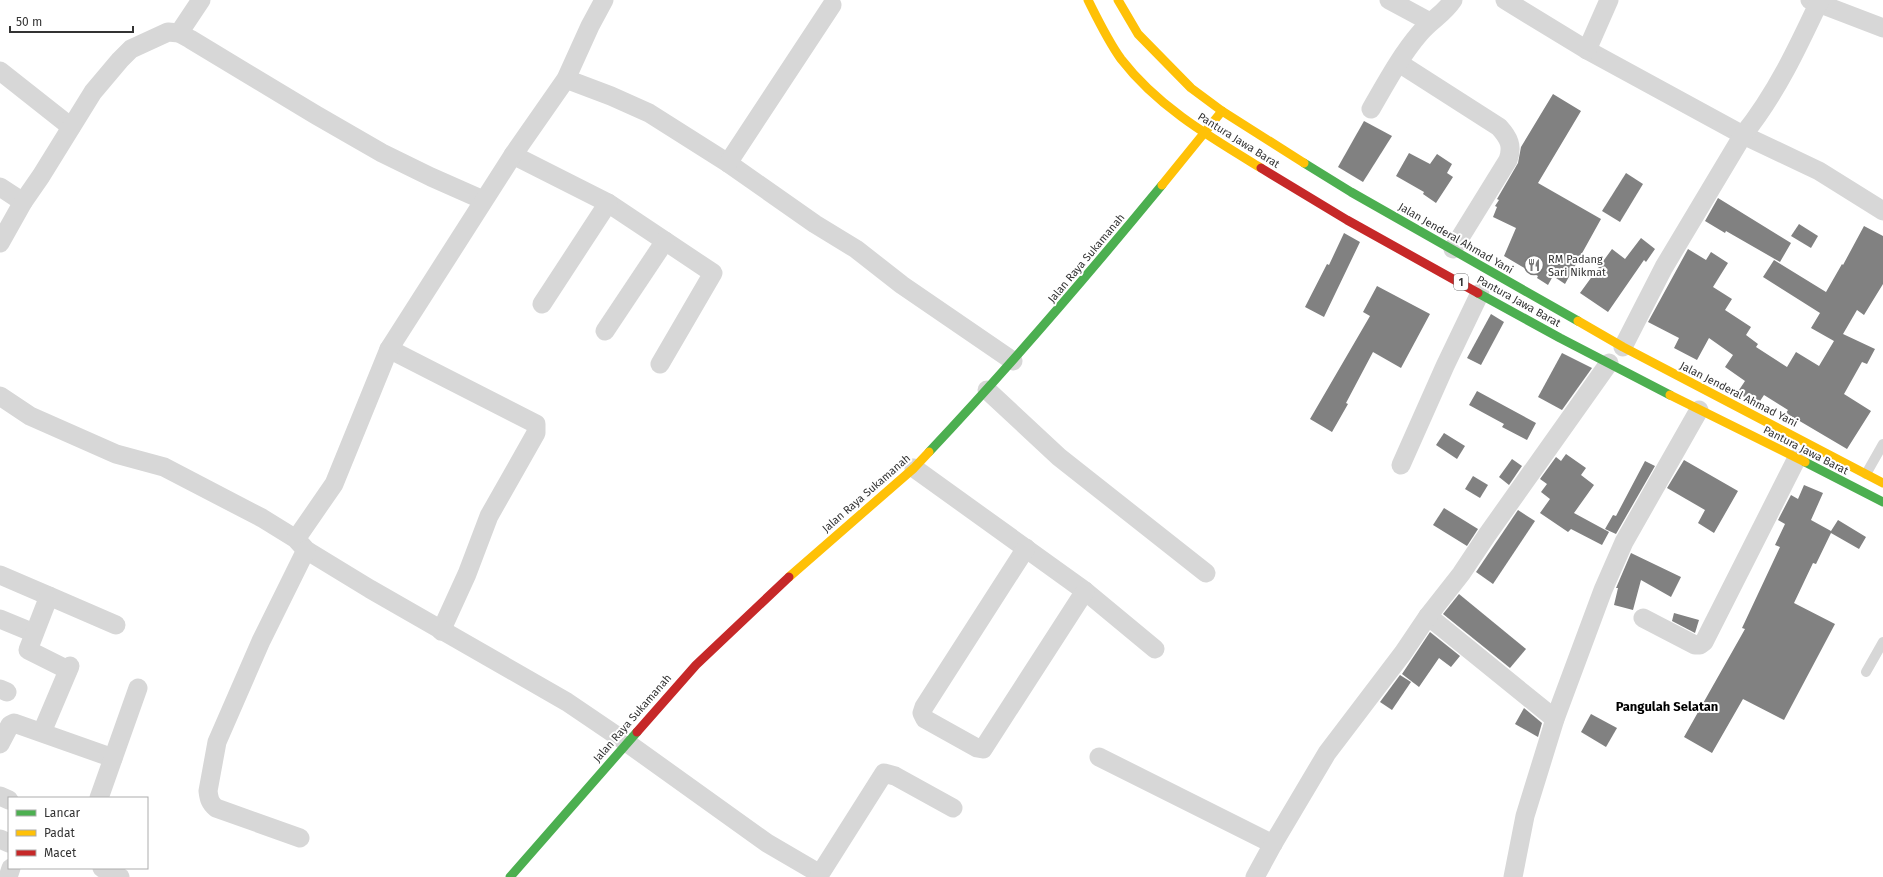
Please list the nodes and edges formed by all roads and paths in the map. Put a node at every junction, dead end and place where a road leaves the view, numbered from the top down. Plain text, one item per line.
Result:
1 (201, 0) edge
2 (604, 0) edge
3 (1088, 0) edge
4 (1118, 0) edge
5 (1389, 0) edge
6 (1453, 0) edge
7 (1504, 0) edge
8 (1609, 0) edge
9 (1816, 1) edge
10 (832, 6) dead end
11 (1430, 22) junction
12 (1883, 28) edge
13 (179, 33) junction
14 (1587, 50) junction
15 (1399, 63) junction
16 (0, 72) edge
17 (566, 79) junction
18 (1371, 109) dead end
19 (1222, 111) junction
20 (70, 127) junction
21 (1204, 133) junction
22 (1743, 135) junction
23 (513, 155) junction
24 (728, 163) junction
25 (0, 187) edge
26 (483, 200) junction
27 (23, 202) junction
28 (608, 203) junction
29 (1883, 211) edge
30 (665, 241) junction
31 (0, 243) edge
32 (1453, 249) junction
33 (1480, 293) junction
34 (542, 304) dead end
35 (605, 331) dead end
36 (1623, 347) junction
37 (389, 349) junction
38 (1013, 361) junction
39 (1609, 363) junction
40 (660, 364) dead end
41 (987, 390) junction
42 (0, 396) edge
43 (1699, 410) junction
44 (1883, 444) edge
45 (1797, 458) junction
46 (1401, 465) dead end
47 (914, 468) junction
48 (1866, 474) junction
49 (1883, 482) edge
50 (1883, 502) edge
51 (301, 544) junction
52 (1026, 548) junction
53 (1206, 573) dead end
54 (0, 575) edge
55 (1085, 591) junction
56 (49, 596) junction
57 (1428, 616) junction
58 (0, 618) edge
59 (1644, 618) dead end
60 (116, 625) dead end
61 (441, 631) junction
62 (34, 633) junction
63 (1883, 642) edge
64 (1155, 648) dead end
65 (1866, 672) dead end
66 (138, 688) dead end
67 (1555, 719) junction
68 (42, 732) junction
69 (626, 742) junction
70 (0, 744) edge
71 (1099, 757) dead end
72 (113, 758) junction
73 (99, 797) edge
74 (953, 808) dead end
75 (300, 838) dead end
76 (1273, 844) junction
77 (104, 869) edge
78 (819, 876) edge
79 (120, 877) edge
80 (510, 877) edge
81 (1255, 877) edge
82 (1513, 877) edge

1 - 13 street
2 - 17 street
3 - 21 main road, Pantura Jawa Barat / 1
4 - 19 main road, Jalan Jenderal Ahmad Yani / 1
5 - 11 street
6 - 11 street
7 - 14 street
8 - 14 street
9 - 12 street
9 - 22 street
10 - 24 street
11 - 15 street
13 - 20 street
13 - 26 street
14 - 22 street
15 - 18 street
15 - 32 street
16 - 20 street
17 - 23 street
17 - 24 street
19 - 21 main road, Jalan Raya Sukamanah
19 - 32 main road, Jalan Jenderal Ahmad Yani / 1
20 - 27 street
21 - 33 main road, Pantura Jawa Barat / 1
21 - 38 main road, Jalan Raya Sukamanah
22 - 29 street
22 - 36 street
23 - 26 street
23 - 28 street
24 - 38 street
25 - 27 street
26 - 37 street
27 - 31 street
28 - 30 street
28 - 34 street
30 - 35 street
30 - 40 street
32 - 36 main road, Jalan Jenderal Ahmad Yani / 1
33 - 39 main road, Pantura Jawa Barat / 1
33 - 46 street
36 - 48 main road, Jalan Jenderal Ahmad Yani / 1
37 - 51 street
37 - 61 street
38 - 41 main road, Jalan Raya Sukamanah
39 - 43 main road, Pantura Jawa Barat / 1
39 - 57 street
41 - 47 main road, Jalan Raya Sukamanah
41 - 53 street
42 - 51 street
43 - 45 main road, Pantura Jawa Barat / 1
43 - 67 street
44 - 48 lane
45 - 50 main road, Pantura Jawa Barat / 1
45 - 59 street
47 - 52 street
47 - 69 main road, Jalan Raya Sukamanah
48 - 49 main road, Jalan Jenderal Ahmad Yani / 1
51 - 61 street
51 - 75 street
52 - 55 street
52 - 55 street
54 - 56 street
55 - 64 street
56 - 60 street
56 - 62 street
57 - 67 street
57 - 76 street
58 - 62 street
61 - 69 street
62 - 68 street
63 - 65 lane
66 - 72 street
67 - 82 street
68 - 70 street
68 - 72 street
69 - 78 street
69 - 80 main road, Jalan Raya Sukamanah
71 - 76 street
72 - 73 street
74 - 78 street
76 - 81 street
77 - 79 street

